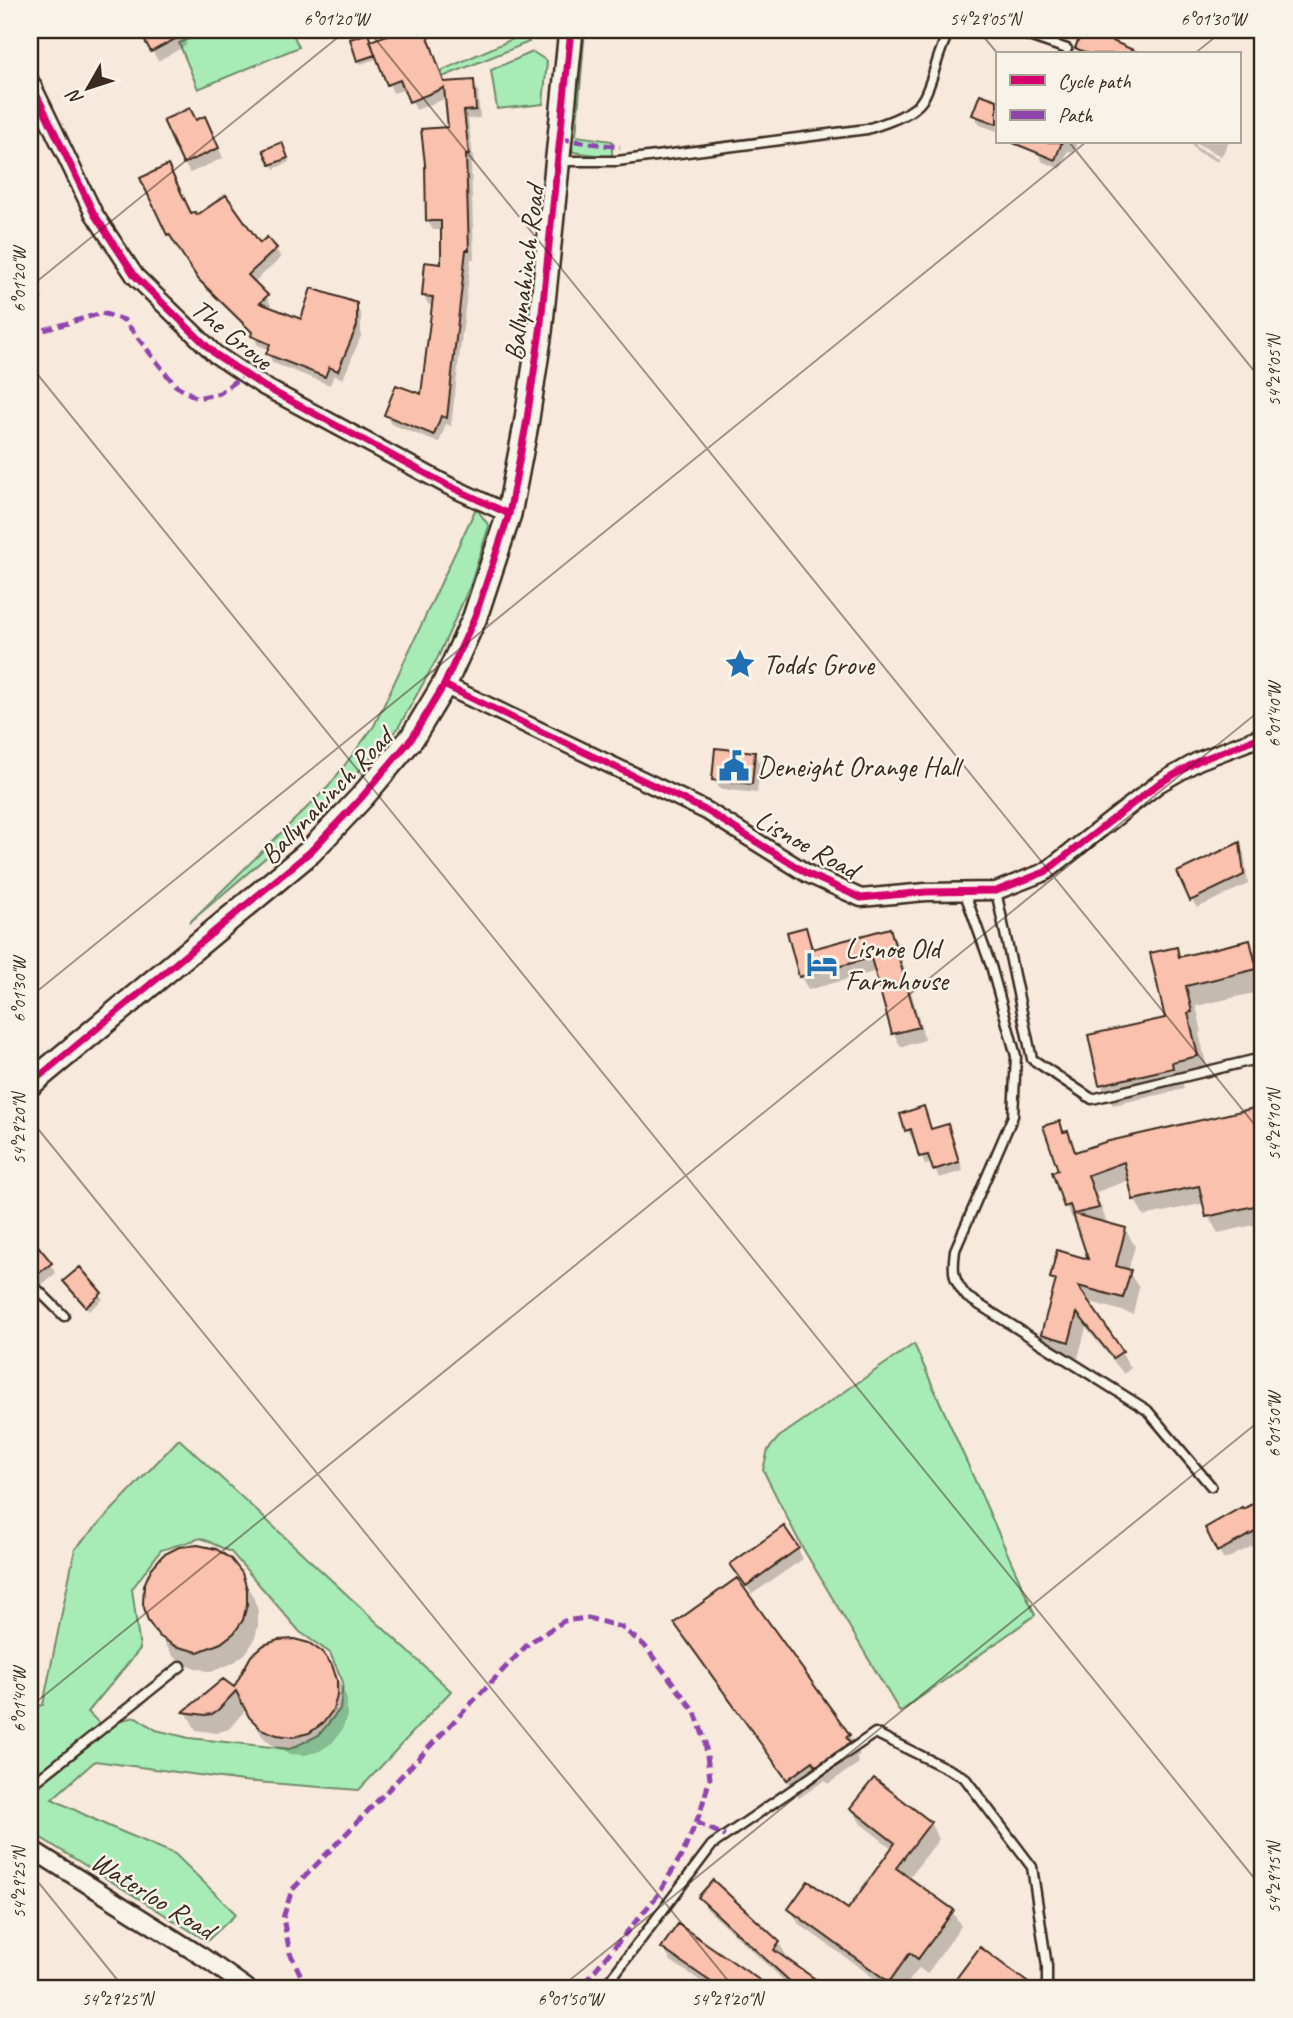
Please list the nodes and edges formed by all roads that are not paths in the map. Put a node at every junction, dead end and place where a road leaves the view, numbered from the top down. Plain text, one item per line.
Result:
1 (571, 30) edge
2 (950, 30) edge
3 (977, 30) edge
4 (1067, 49) dead end
5 (30, 81) edge
6 (558, 161) junction
7 (509, 514) junction
8 (444, 685) junction
9 (1263, 736) edge
10 (964, 891) junction
11 (996, 891) junction
12 (1254, 1060) dead end
13 (30, 1084) edge
14 (30, 1282) edge
15 (64, 1316) dead end
16 (1211, 1486) dead end
17 (181, 1667) dead end
18 (30, 1786) edge
19 (30, 1848) edge
20 (247, 1988) edge
21 (604, 1988) edge
22 (1046, 1988) edge

1 - 6 street, Ballynahinch Road
2 - 6 lane
3 - 4 lane
5 - 7 street, The Grove
6 - 7 street, Ballynahinch Road
7 - 8 street, Ballynahinch Road
8 - 10 street, Lisnoe Road
8 - 13 street, Ballynahinch Road
9 - 11 street, Lisnoe Road
10 - 11 street, Lisnoe Road
10 - 16 lane
11 - 12 lane
14 - 15 lane
17 - 18 lane
19 - 20 street, Waterloo Road
21 - 22 lane

